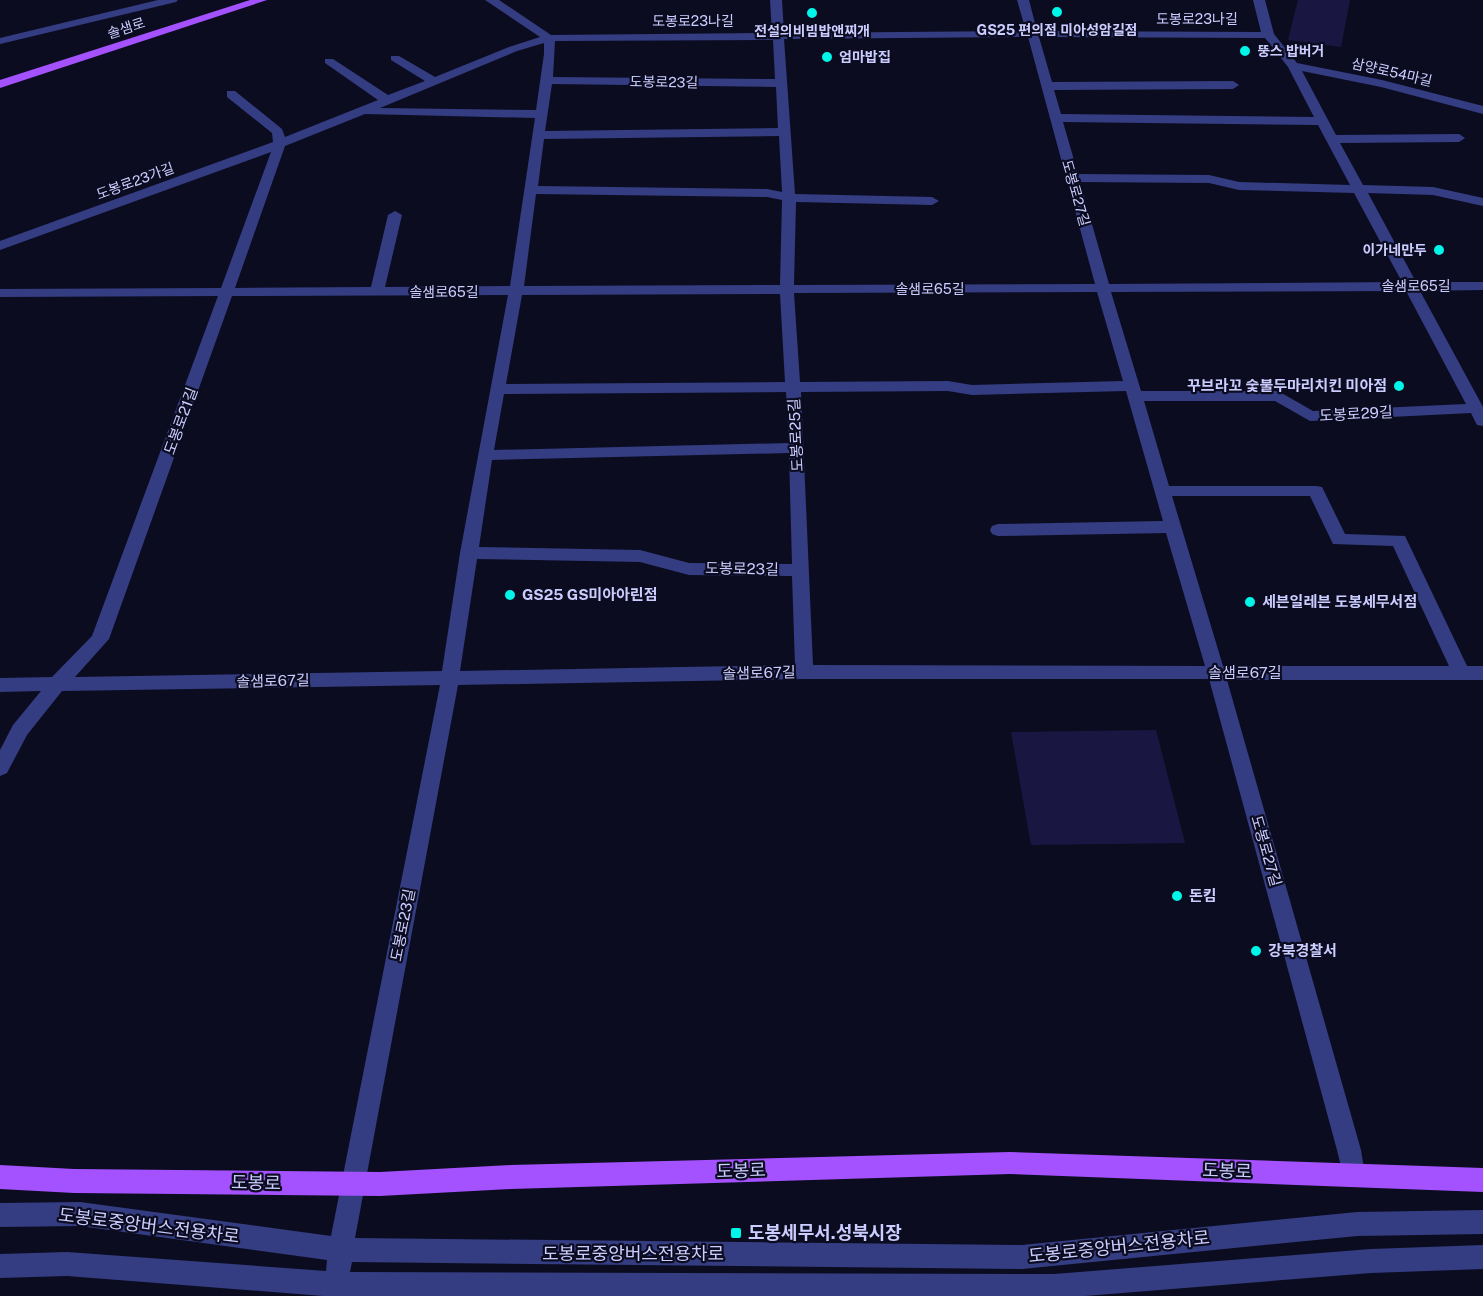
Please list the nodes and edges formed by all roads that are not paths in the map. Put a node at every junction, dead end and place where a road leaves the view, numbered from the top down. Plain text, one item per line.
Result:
1 (101, 0) edge
2 (172, 0) edge
3 (261, 0) edge
4 (491, 0) edge
5 (776, 0) edge
6 (1023, 0) edge
7 (1259, 0) edge
8 (109, 16) junction
9 (1032, 34) junction
10 (777, 35) junction
11 (1268, 35) junction
12 (549, 38) junction
13 (0, 41) edge
14 (394, 58) dead end
15 (329, 61) dead end
16 (1293, 66) junction
17 (547, 80) junction
18 (434, 81) junction
19 (780, 83) junction
20 (0, 84) edge
21 (1233, 85) dead end
22 (1047, 86) junction
23 (231, 94) dead end
24 (387, 100) junction
25 (1483, 110) edge
26 (360, 111) junction
27 (542, 114) junction
28 (1055, 118) junction
29 (1323, 121) junction
30 (784, 132) junction
31 (539, 135) junction
32 (1459, 138) dead end
33 (1332, 139) junction
34 (280, 144) junction
35 (1072, 178) junction
36 (1359, 189) junction
37 (531, 190) junction
38 (789, 198) junction
39 (932, 201) dead end
40 (1483, 202) edge
41 (395, 215) dead end
42 (0, 246) edge
43 (1411, 286) junction
44 (1483, 286) edge
45 (1103, 288) junction
46 (787, 290) junction
47 (516, 291) junction
48 (377, 292) junction
49 (0, 293) edge
50 (228, 293) junction
51 (793, 386) junction
52 (498, 389) junction
53 (1133, 391) junction
54 (1480, 414) edge
55 (797, 448) junction
56 (485, 455) junction
57 (1163, 490) junction
58 (1174, 527) junction
59 (998, 530) dead end
60 (468, 553) junction
61 (801, 570) junction
62 (804, 672) junction
63 (1216, 673) junction
64 (1461, 673) junction
65 (1483, 673) edge
66 (450, 678) junction
67 (57, 684) junction
68 (0, 685) edge
69 (0, 768) edge
70 (1353, 1175) junction
71 (0, 1177) edge
72 (1483, 1179) edge
73 (354, 1184) junction
74 (0, 1215) edge
75 (1483, 1222) edge
76 (341, 1250) junction
77 (1483, 1257) edge
78 (0, 1266) edge
79 (336, 1290) edge

1 - 8 street
2 - 8 street
3 - 20 main road, 솔샘로
4 - 12 street
5 - 10 street, 도봉로25길
6 - 9 street, 도봉로27길
7 - 11 street, 도봉로29길
8 - 13 street
9 - 10 street, 도봉로23나길
9 - 11 street, 도봉로23나길
9 - 22 street, 도봉로27길
10 - 12 street, 도봉로23나길
10 - 19 street, 도봉로25길
11 - 16 street, 도봉로29길
12 - 17 street, 도봉로23길
12 - 18 street, 도봉로23가길
14 - 18 street
15 - 24 street
16 - 25 street, 삼양로54마길
16 - 29 street, 도봉로29길
17 - 19 street, 도봉로23길
17 - 27 street, 도봉로23길
18 - 24 street, 도봉로23가길
19 - 30 street, 도봉로25길
21 - 22 street
22 - 28 street, 도봉로27길
23 - 34 street
24 - 26 street, 도봉로23가길
26 - 27 street
26 - 34 street, 도봉로23가길
27 - 31 street, 도봉로23길
28 - 29 street
28 - 35 street, 도봉로27길
29 - 33 street, 도봉로29길
30 - 31 street
30 - 38 street, 도봉로25길
31 - 37 street, 도봉로23길
32 - 33 street
33 - 36 street, 도봉로29길
34 - 42 street, 도봉로23가길
34 - 50 street, 도봉로21길
35 - 36 street
35 - 45 street, 도봉로27길
36 - 40 street
36 - 43 street, 도봉로29길
37 - 38 street
37 - 47 street, 도봉로23길
38 - 39 street
38 - 46 street, 도봉로25길
41 - 48 street
43 - 44 street, 솔샘로65길
43 - 45 street, 솔샘로65길
43 - 54 street, 도봉로29길
45 - 46 street, 솔샘로65길
45 - 53 street, 도봉로27길
46 - 47 street, 솔샘로65길
46 - 51 street, 도봉로25길
47 - 48 street, 솔샘로65길
47 - 52 street, 도봉로23길
48 - 50 street, 솔샘로65길
49 - 50 street, 솔샘로65길
50 - 67 street, 도봉로21길
51 - 52 street
51 - 53 street
51 - 55 street, 도봉로25길
52 - 56 street, 도봉로23길
53 - 54 street, 도봉로29길
53 - 57 street, 도봉로27길
55 - 56 street
55 - 61 street, 도봉로25길
56 - 60 street, 도봉로23길
57 - 58 street, 도봉로27길
57 - 64 street
58 - 59 street
58 - 63 street, 도봉로27길
60 - 61 street, 도봉로23길
60 - 66 street, 도봉로23길
61 - 62 street, 도봉로25길
62 - 63 street, 솔샘로67길
62 - 66 street, 솔샘로67길
63 - 64 street, 솔샘로67길
63 - 70 street, 도봉로27길
64 - 65 street, 솔샘로67길
66 - 67 street, 솔샘로67길
66 - 73 street, 도봉로23길
67 - 68 street, 솔샘로67길
67 - 69 street
70 - 72 main road, 도봉로
70 - 73 main road, 도봉로
71 - 73 main road, 도봉로
73 - 76 street, 도봉로23길
74 - 76 street, 도봉로중앙버스전용차로
75 - 76 street, 도봉로중앙버스전용차로
76 - 79 street, 도봉로23길
77 - 79 street
78 - 79 street

